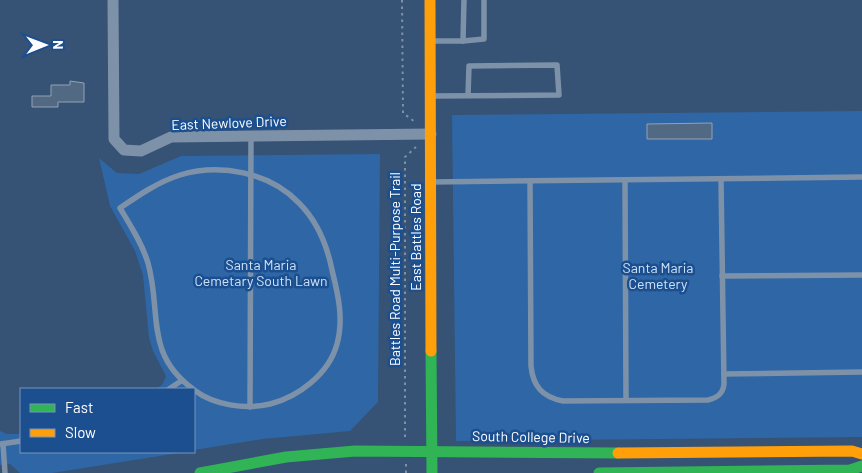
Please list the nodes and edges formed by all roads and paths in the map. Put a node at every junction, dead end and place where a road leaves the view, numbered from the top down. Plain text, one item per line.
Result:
1 (113, 0) edge
2 (402, 0) edge
3 (430, 0) edge
4 (464, 0) edge
5 (484, 0) edge
6 (430, 41) junction
7 (463, 41) junction
8 (430, 96) junction
9 (468, 96) junction
10 (431, 134) junction
11 (251, 136) junction
12 (251, 174) junction
13 (862, 177) edge
14 (721, 179) junction
15 (625, 180) junction
16 (530, 181) junction
17 (431, 182) junction
18 (862, 275) edge
19 (722, 276) junction
20 (862, 372) edge
21 (724, 374) junction
22 (182, 381) junction
23 (171, 388) edge
24 (191, 388) edge
25 (195, 391) edge
26 (626, 400) junction
27 (250, 406) junction
28 (20, 441) edge
29 (2, 444) edge
30 (406, 451) junction
31 (432, 451) junction
32 (862, 454) edge
33 (862, 466) edge
34 (4, 473) edge
35 (200, 473) edge
36 (406, 473) edge
37 (432, 473) edge
38 (599, 473) edge

1 - 11 street, East Newlove Drive
2 - 10 path
3 - 6 street, East Battles Road
4 - 7 lane
5 - 7 lane
6 - 7 lane
6 - 8 street, East Battles Road
8 - 9 lane
8 - 10 street, East Battles Road
9 - 9 lane
10 - 11 street, East Newlove Drive
10 - 17 street, East Battles Road
10 - 30 path, Battles Road Multi-Purpose Trail
11 - 12 lane
12 - 22 lane
12 - 27 lane
12 - 27 lane
13 - 14 lane
14 - 15 lane
14 - 19 lane
15 - 16 lane
15 - 26 lane
16 - 17 lane
16 - 26 lane
17 - 31 street, East Battles Road
18 - 19 lane
19 - 21 lane
20 - 21 lane
21 - 26 lane
22 - 23 lane
22 - 24 lane
25 - 27 lane
28 - 29 lane
29 - 34 lane
30 - 31 street, South College Drive
30 - 35 street, South College Drive
30 - 36 path, Battles Road Multi-Purpose Trail
31 - 32 street, South College Drive
31 - 37 street, East Battles Road
33 - 38 street

